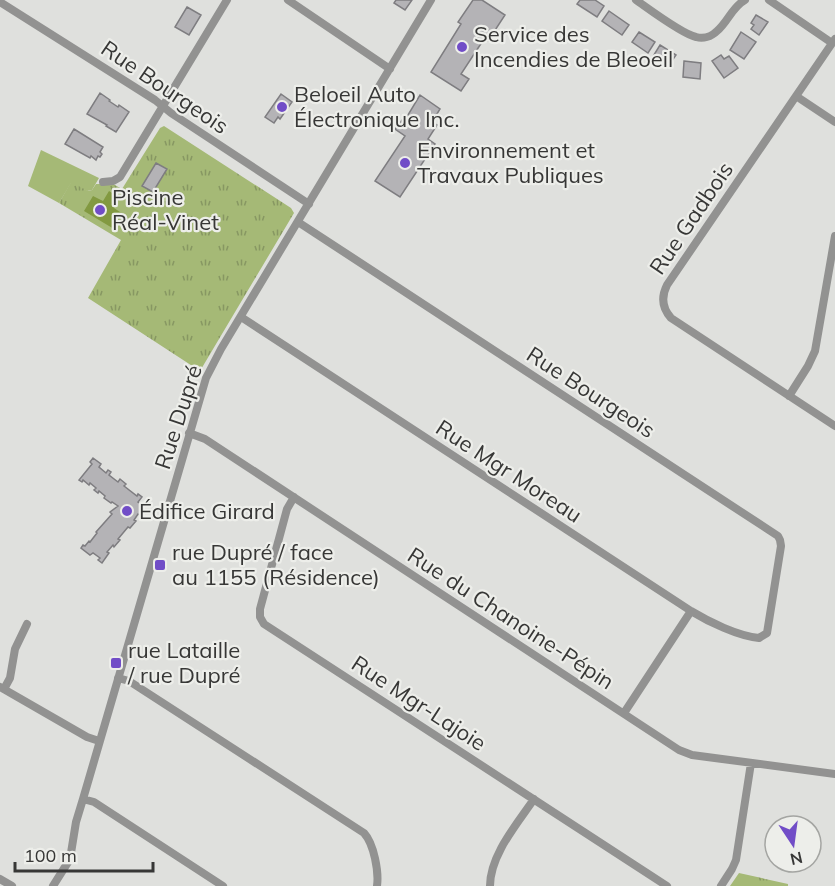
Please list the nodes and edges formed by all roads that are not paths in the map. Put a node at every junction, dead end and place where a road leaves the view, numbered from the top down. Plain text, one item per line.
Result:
1 (227, 0) edge
2 (288, 0) edge
3 (431, 0) edge
4 (636, 0) edge
5 (745, 0) edge
6 (769, 0) edge
7 (0, 2) edge
8 (834, 41) edge
9 (390, 69) junction
10 (796, 96) junction
11 (163, 106) junction
12 (835, 122) edge
13 (103, 182) dead end
14 (309, 204) junction
15 (298, 222) junction
16 (835, 236) edge
17 (241, 317) junction
18 (789, 396) junction
19 (835, 426) edge
20 (189, 433) junction
21 (294, 497) junction
22 (691, 611) junction
23 (27, 624) dead end
24 (764, 636) joint
25 (118, 678) junction
26 (2, 688) edge
27 (624, 713) junction
28 (99, 741) junction
29 (751, 763) junction
30 (835, 774) edge
31 (83, 799) junction
32 (534, 799) junction
33 (0, 879) edge
34 (12, 886) edge
35 (53, 886) edge
36 (223, 886) edge
37 (376, 886) edge
38 (490, 886) edge
39 (667, 886) edge
40 (721, 886) edge

1 - 11 street
2 - 9 street
3 - 9 street, Rue Dupré
4 - 5 street
6 - 8 street
7 - 11 street, Rue Bourgeois
8 - 10 street, Rue Gadbois
9 - 14 street, Rue Dupré
10 - 12 street
10 - 18 street, Rue Gadbois
11 - 13 street
11 - 14 street, Rue Bourgeois
14 - 15 street, Rue Dupré
15 - 17 street, Rue Dupré
15 - 24 street, Rue Bourgeois
16 - 18 street
17 - 20 street, Rue Dupré
17 - 22 street, Rue Mgr Moreau
18 - 19 street, Rue Gadbois
20 - 21 street, Rue du Chanoine-Pépin
20 - 25 street, Rue Dupré
21 - 27 street, Rue du Chanoine-Pépin
21 - 32 street, Rue Mgr-Lajoie
22 - 24 street, Rue Mgr Moreau
22 - 27 street
23 - 26 street
25 - 28 street, Rue Dupré
25 - 37 street
26 - 28 street
27 - 29 street, Rue du Chanoine-Pépin
28 - 31 street, Rue Dupré
29 - 30 street, Rue du Chanoine-Pépin
29 - 40 street
31 - 35 street, Rue Dupré
31 - 36 street
32 - 38 street
32 - 39 street, Rue Mgr-Lajoie
33 - 34 street

